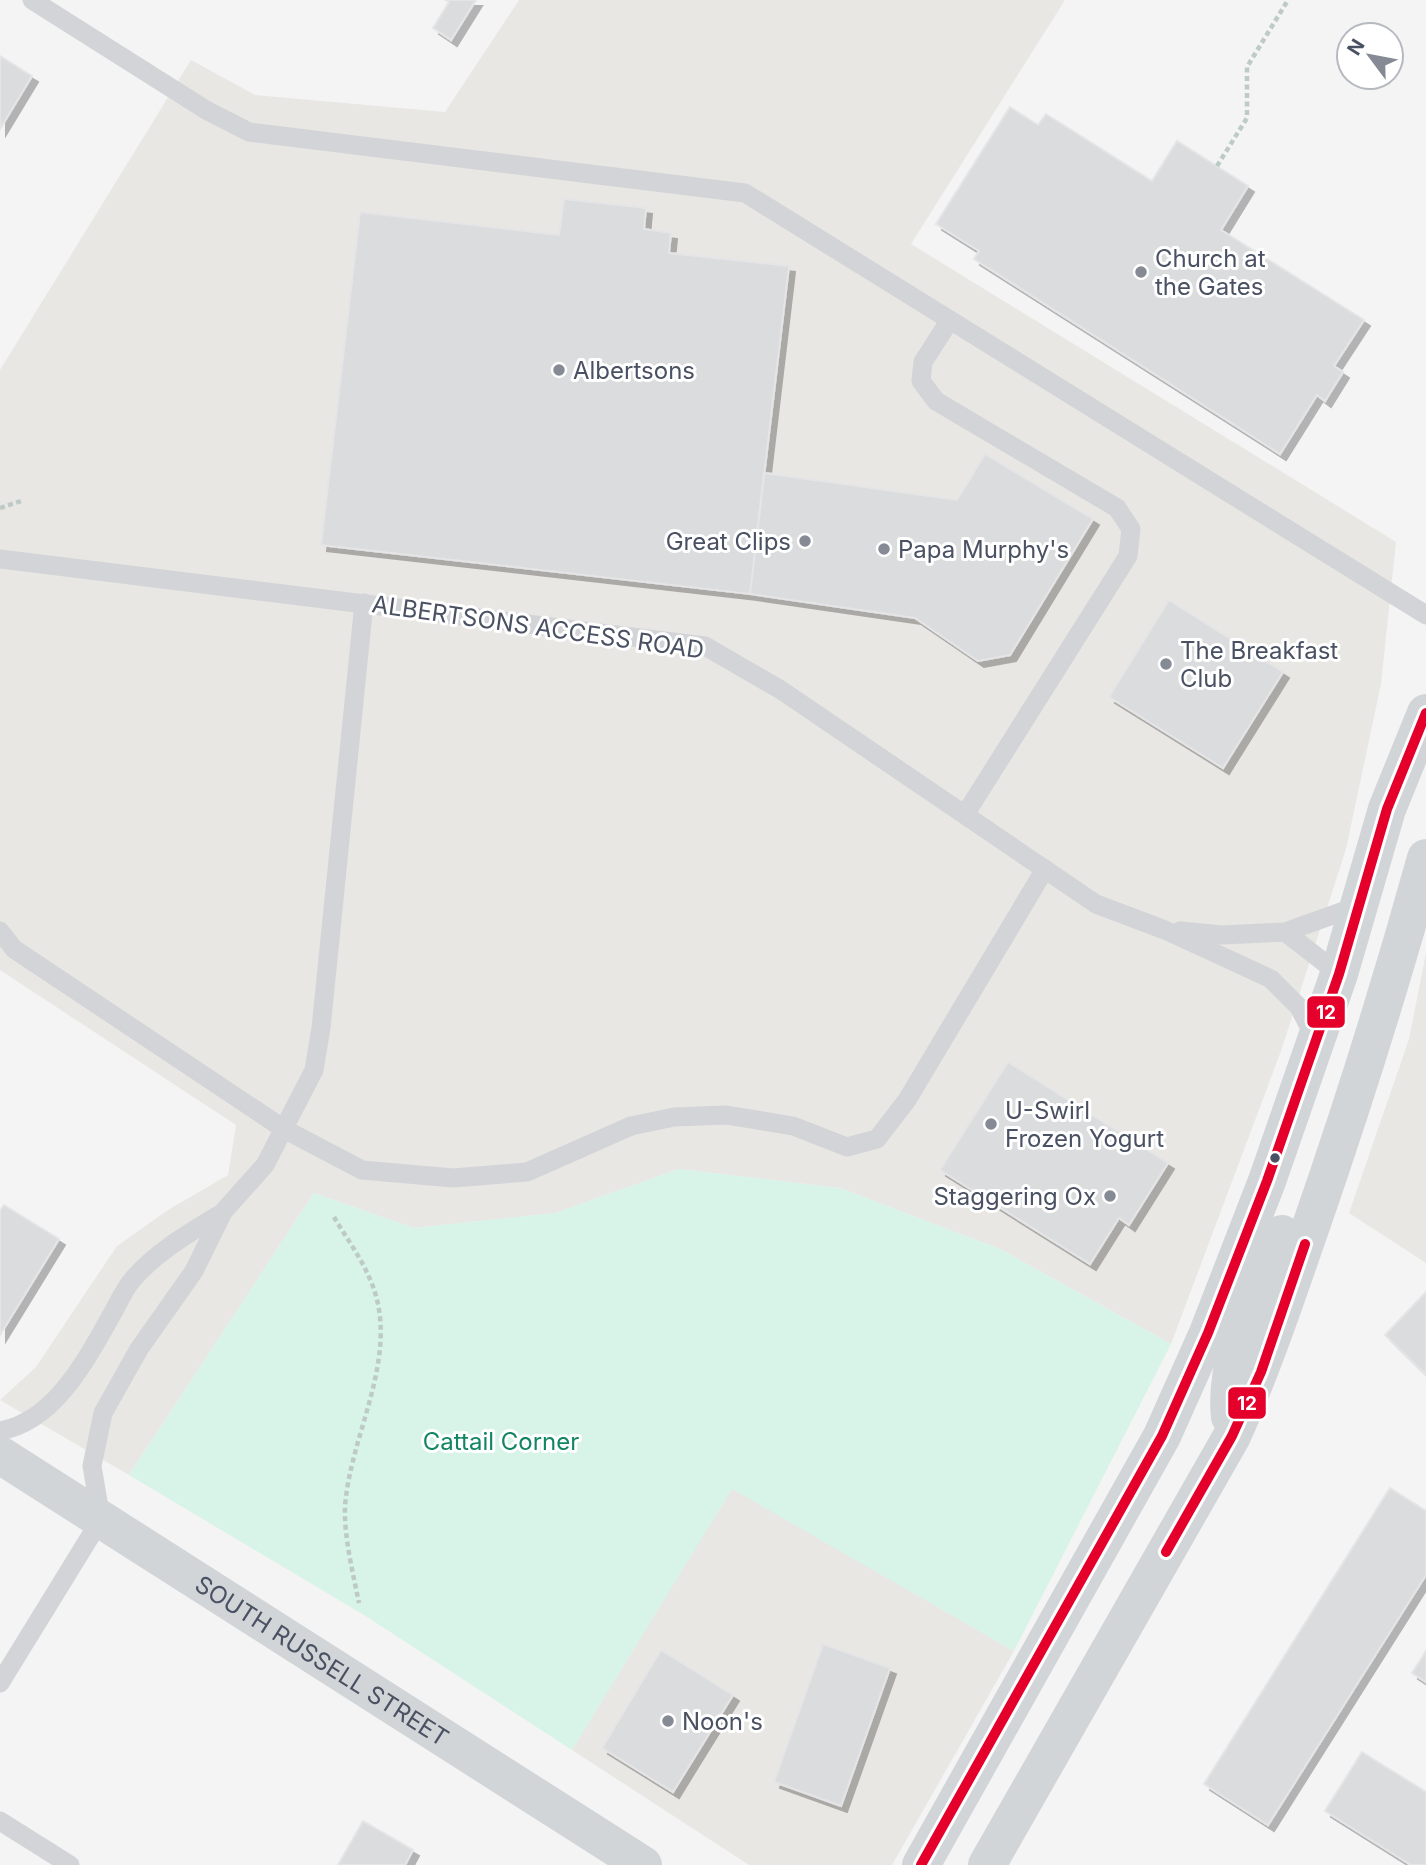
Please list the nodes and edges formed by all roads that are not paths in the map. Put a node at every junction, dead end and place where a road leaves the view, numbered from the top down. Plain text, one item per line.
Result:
1 (32, 0) edge
2 (950, 320) junction
3 (0, 559) edge
4 (364, 603) junction
5 (1426, 615) edge
6 (1426, 713) edge
7 (965, 813) junction
8 (1426, 858) edge
9 (1045, 869) junction
10 (1359, 906) junction
11 (1165, 930) junction
12 (0, 931) edge
13 (1285, 932) junction
14 (1339, 974) junction
15 (1316, 1040) junction
16 (284, 1129) junction
17 (223, 1212) junction
18 (0, 1431) edge
19 (1232, 1436) junction
20 (0, 1455) edge
21 (101, 1519) junction
22 (0, 1683) edge
23 (0, 1821) edge
24 (70, 1865) edge
25 (643, 1865) edge
26 (921, 1865) edge
27 (987, 1865) edge

1 - 2 lane
2 - 5 lane
2 - 7 lane
3 - 4 lane, ALBERTSONS ACCESS ROAD
4 - 7 lane, ALBERTSONS ACCESS ROAD
4 - 16 lane
6 - 10 main road
7 - 9 lane, ALBERTSONS ACCESS ROAD
8 - 19 main road
9 - 11 lane, ALBERTSONS ACCESS ROAD
9 - 16 lane
10 - 13 lane
10 - 14 main road
11 - 13 lane
11 - 15 lane
12 - 16 lane
13 - 14 lane
14 - 15 main road
14 - 19 main road
15 - 26 main road
16 - 17 lane
17 - 18 lane
17 - 21 lane
19 - 27 main road
20 - 21 main road, SOUTH RUSSELL STREET
21 - 22 lane
21 - 25 main road, SOUTH RUSSELL STREET
23 - 24 lane

